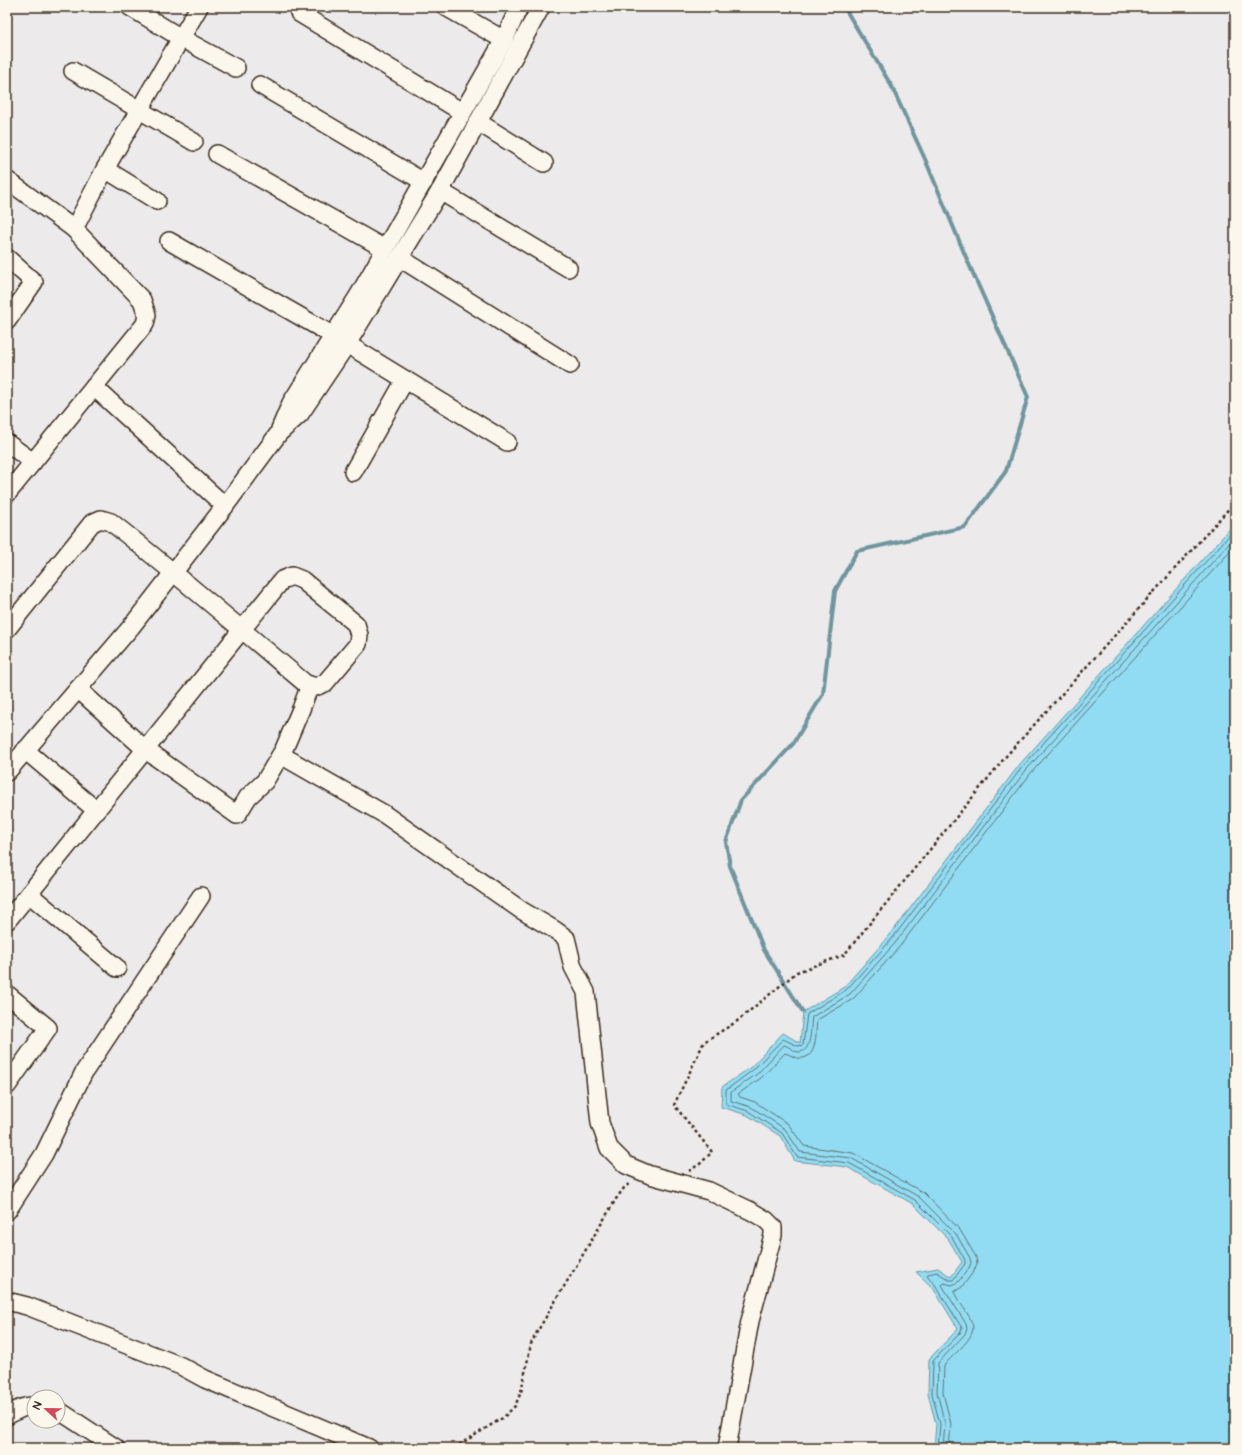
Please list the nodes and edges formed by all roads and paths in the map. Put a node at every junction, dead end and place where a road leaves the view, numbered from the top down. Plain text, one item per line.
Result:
1 (130, 7) edge
2 (199, 7) edge
3 (446, 7) edge
4 (519, 7) edge
5 (536, 8) edge
6 (299, 14) dead end
7 (181, 38) junction
8 (504, 40) junction
9 (236, 68) dead end
10 (73, 71) dead end
11 (260, 85) dead end
12 (140, 110) junction
13 (462, 112) junction
14 (478, 122) junction
15 (194, 142) dead end
16 (444, 145) junction
17 (217, 154) dead end
18 (460, 154) junction
19 (544, 163) dead end
20 (105, 170) junction
21 (7, 180) edge
22 (424, 182) junction
23 (440, 191) junction
24 (157, 201) dead end
25 (74, 229) junction
26 (169, 241) dead end
27 (386, 249) junction
28 (7, 258) edge
29 (400, 258) junction
30 (568, 268) dead end
31 (367, 297) junction
32 (7, 321) edge
33 (340, 340) junction
34 (570, 365) dead end
35 (405, 380) junction
36 (94, 387) junction
37 (507, 442) dead end
38 (7, 443) edge
39 (33, 462) junction
40 (353, 472) dead end
41 (7, 494) edge
42 (1235, 502) edge
43 (225, 506) junction
44 (174, 572) junction
45 (7, 629) edge
46 (242, 630) junction
47 (310, 685) junction
48 (78, 689) junction
49 (25, 750) junction
50 (146, 750) junction
51 (281, 755) junction
52 (7, 772) edge
53 (96, 811) junction
54 (29, 894) junction
55 (202, 896) dead end
56 (7, 921) edge
57 (117, 968) dead end
58 (7, 994) edge
59 (7, 1086) edge
60 (687, 1172) dead end
61 (650, 1175) junction
62 (7, 1211) edge
63 (7, 1301) edge
64 (26, 1406) edge
65 (66, 1415) edge
66 (7, 1416) edge
67 (116, 1448) edge
68 (369, 1448) edge
69 (454, 1448) edge
70 (727, 1448) edge

1 - 7 street
2 - 7 street
3 - 8 street
4 - 8 street
5 - 14 street
6 - 13 street
7 - 9 street
7 - 12 street
8 - 13 street
10 - 12 street
11 - 22 street
12 - 15 street
12 - 20 street
13 - 16 street
14 - 18 street
14 - 19 street
16 - 18 street
16 - 22 street
17 - 27 street
18 - 23 street
20 - 24 street
20 - 25 street
21 - 25 street
22 - 27 street
23 - 29 street
23 - 30 street
25 - 36 street
26 - 33 street
27 - 31 street
28 - 32 street
29 - 31 street
29 - 34 street
31 - 33 street
33 - 35 street
33 - 43 street
35 - 37 street
35 - 40 street
36 - 39 street
36 - 43 street
38 - 39 street
39 - 41 street
42 - 60 path
43 - 44 street
44 - 45 street
44 - 46 street
44 - 48 street
46 - 47 street
46 - 47 street
46 - 50 street
47 - 51 street
48 - 49 street
48 - 50 street
49 - 52 street
49 - 53 street
50 - 51 street
50 - 53 street
51 - 61 street
53 - 54 street
54 - 56 street
54 - 57 street
55 - 62 street
58 - 59 street
61 - 69 path
61 - 70 street
63 - 68 street
64 - 66 street
65 - 67 street

